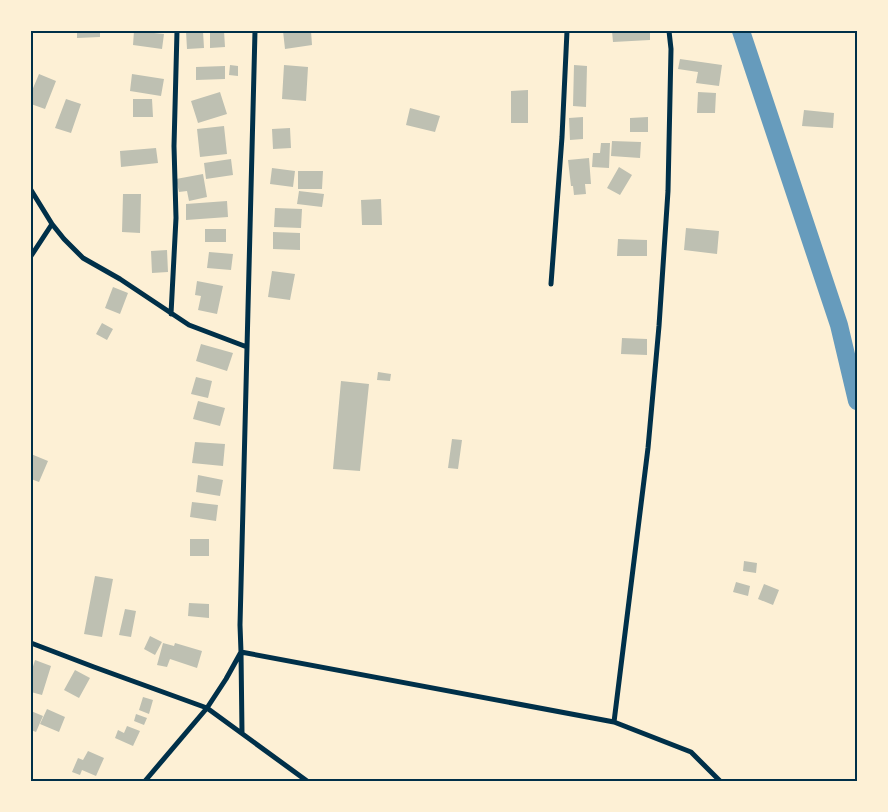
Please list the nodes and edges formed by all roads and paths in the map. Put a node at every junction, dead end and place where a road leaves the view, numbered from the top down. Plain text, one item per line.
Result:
1 (177, 31) edge
2 (255, 31) edge
3 (567, 31) edge
4 (669, 31) edge
5 (31, 190) edge
6 (52, 224) junction
7 (31, 256) edge
8 (551, 284) dead end
9 (171, 314) junction
10 (247, 346) junction
11 (31, 643) edge
12 (241, 652) junction
13 (207, 708) junction
14 (614, 722) junction
15 (242, 733) junction
16 (146, 781) edge
17 (307, 781) edge
18 (720, 781) edge

1 - 9 street
2 - 10 street
3 - 8 street
4 - 14 street
5 - 6 street
6 - 7 street
6 - 9 street
9 - 10 street
10 - 12 street
11 - 13 street
12 - 13 street
12 - 14 street
12 - 15 street
13 - 15 street
13 - 16 street
14 - 18 street
15 - 17 street

